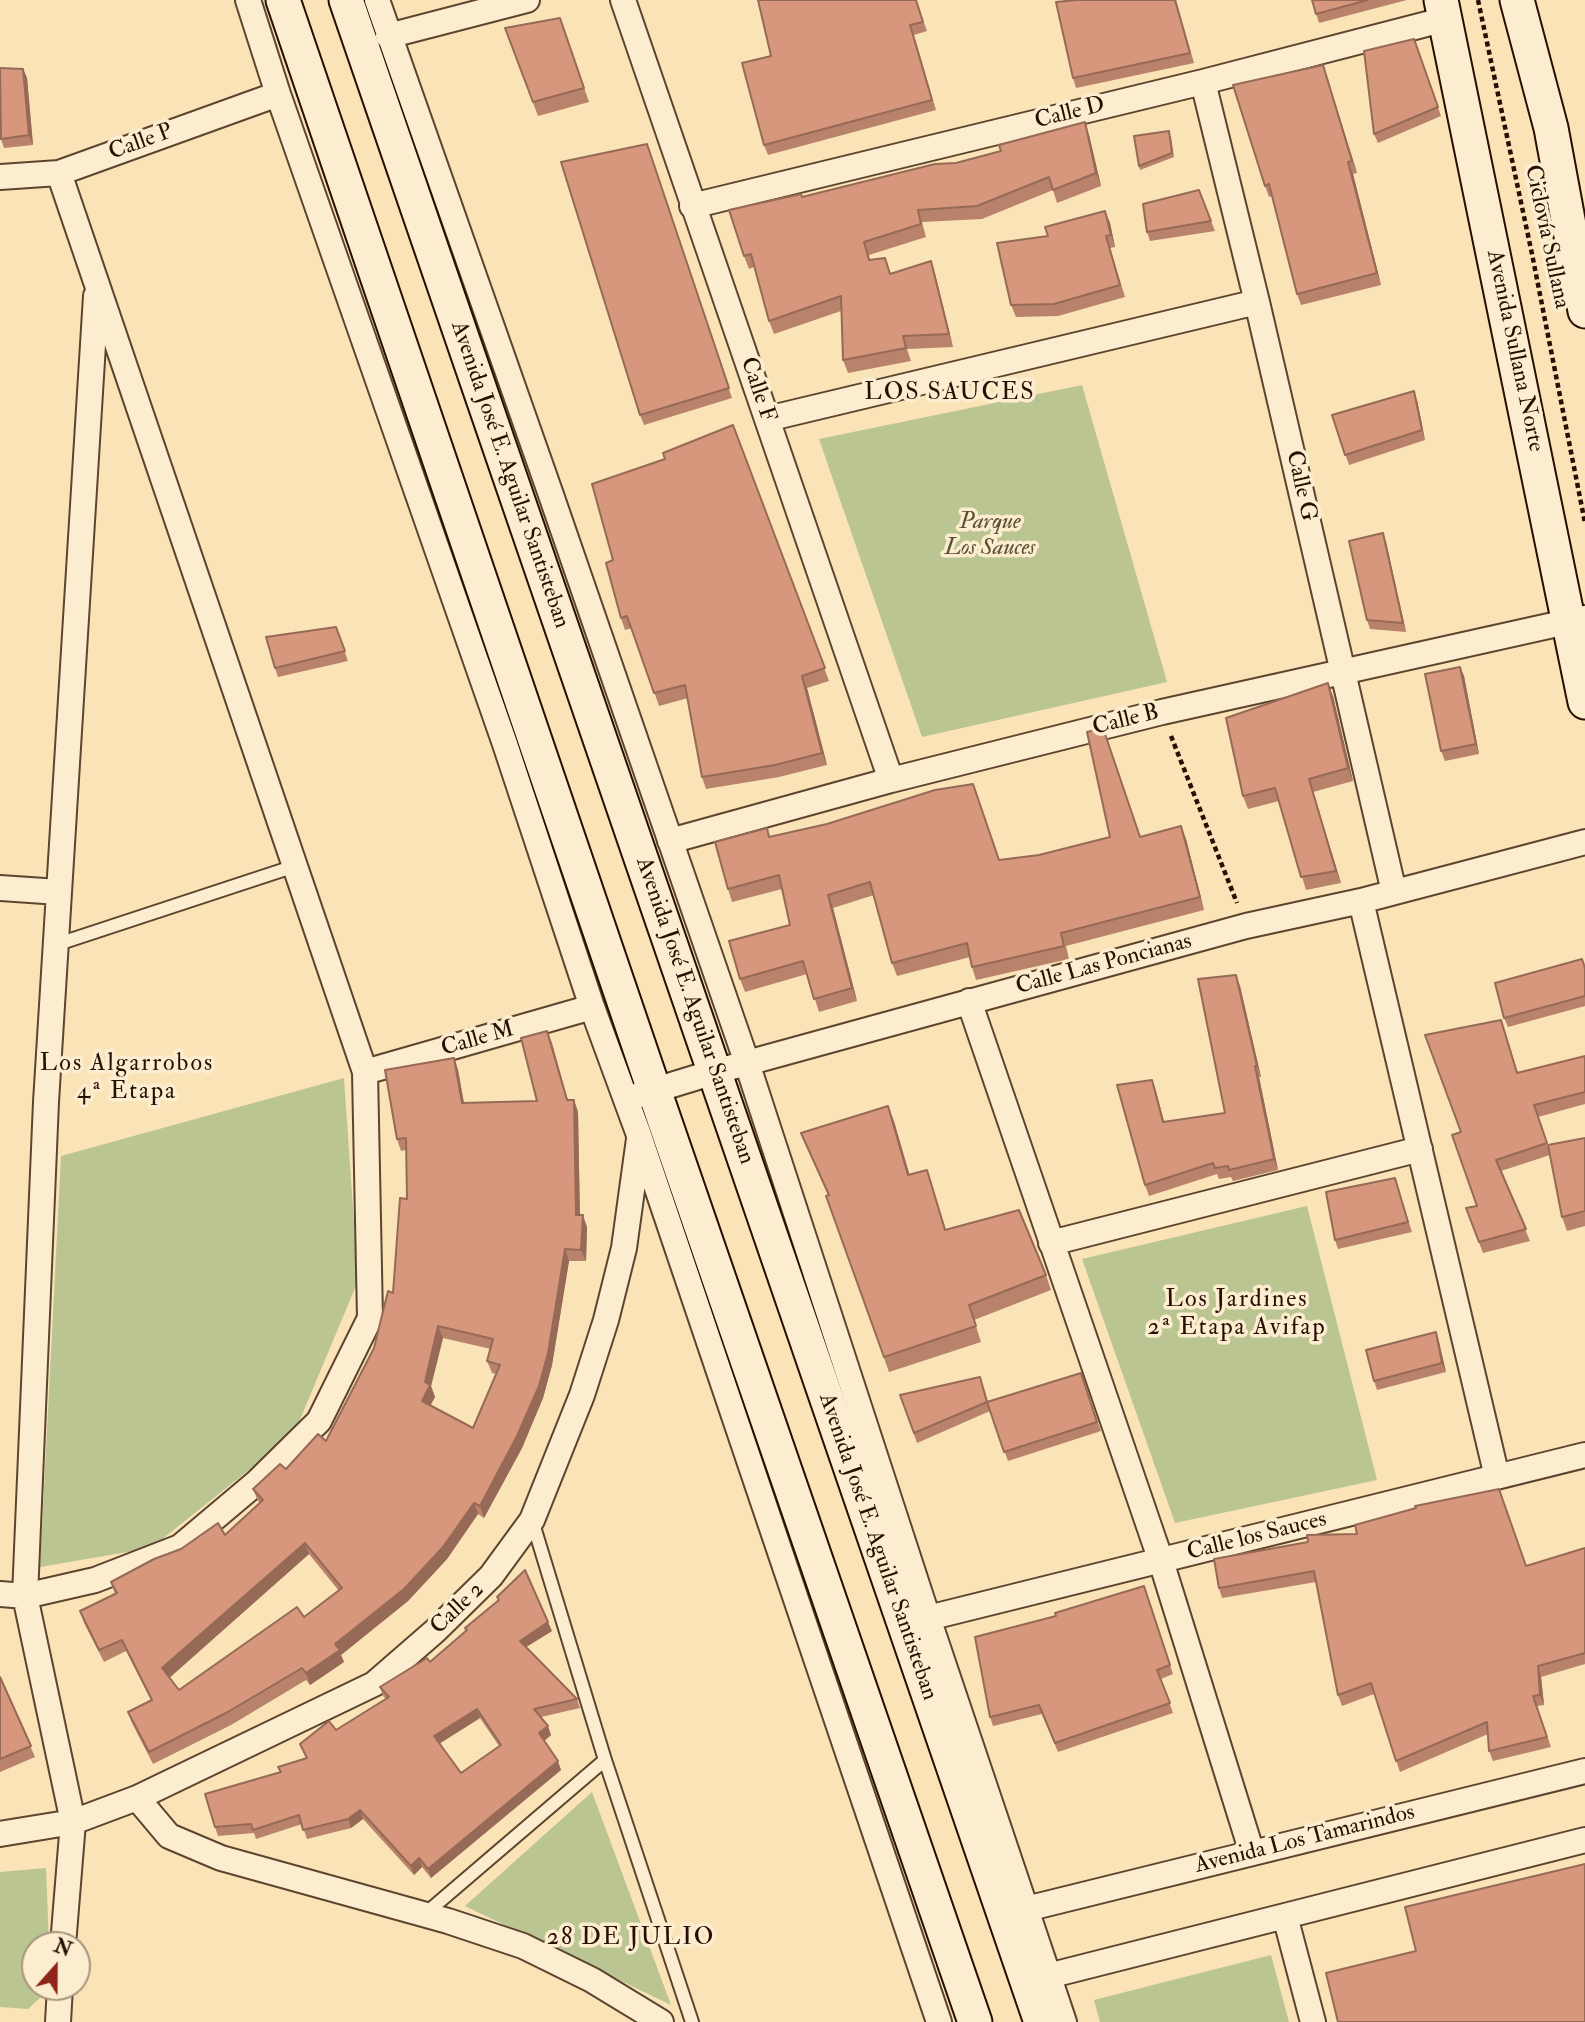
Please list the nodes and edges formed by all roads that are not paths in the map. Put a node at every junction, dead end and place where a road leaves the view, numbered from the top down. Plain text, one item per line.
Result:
1 (248, 0) edge
2 (283, 0) edge
3 (346, 0) edge
4 (377, 0) edge
5 (527, 0) edge
6 (623, 0) edge
7 (1517, 0) edge
8 (1444, 10) edge
9 (388, 36) junction
10 (1203, 82) junction
11 (278, 94) junction
12 (59, 173) junction
13 (0, 177) edge
14 (692, 206) junction
15 (97, 284) junction
16 (1257, 302) junction
17 (1585, 312) edge
18 (767, 419) junction
19 (1577, 619) edge
20 (1343, 671) junction
21 (1585, 702) edge
22 (891, 780) junction
23 (670, 841) junction
24 (1585, 842) edge
25 (295, 866) junction
26 (0, 888) edge
27 (59, 892) junction
28 (1394, 892) junction
29 (1361, 901) junction
30 (55, 945) junction
31 (969, 1002) junction
32 (592, 1007) junction
33 (747, 1063) junction
34 (365, 1072) junction
35 (714, 1072) junction
36 (640, 1095) junction
37 (639, 1135) junction
38 (1420, 1149) junction
39 (1051, 1243) junction
40 (1585, 1455) edge
41 (1497, 1477) junction
42 (532, 1520) junction
43 (1161, 1561) junction
44 (0, 1594) edge
45 (25, 1596) junction
46 (928, 1618) junction
47 (604, 1760) junction
48 (1585, 1771) edge
49 (137, 1798) junction
50 (73, 1822) junction
51 (0, 1834) edge
52 (1585, 1840) edge
53 (1252, 1853) junction
54 (1026, 1909) junction
55 (425, 1914) junction
56 (1285, 1916) junction
57 (65, 1931) edge
58 (1048, 1976) junction
59 (59, 2001) edge
60 (58, 2022) edge
61 (661, 2022) edge
62 (692, 2022) edge
63 (939, 2022) edge
64 (975, 2022) edge
65 (1041, 2022) edge
66 (1065, 2022) edge
67 (1313, 2022) edge

1 - 11 street
2 - 36 main road
3 - 35 main road, Avenida José E. Aguilar Santisteban
4 - 9 street, Avenida José E. Aguilar Santisteban
5 - 9 street
6 - 14 street, Calle F
7 - 17 main road
8 - 10 street, Calle D
8 - 19 main road, Avenida Sullana Norte
9 - 23 street, Avenida José E. Aguilar Santisteban
10 - 14 street, Calle D
10 - 16 street, Calle G
11 - 12 street, Calle P
11 - 32 street
12 - 13 street, Calle P
12 - 15 street
14 - 18 street, Calle F
15 - 25 street
15 - 27 street
16 - 18 street
16 - 20 street, Calle G
18 - 22 street, Calle F
19 - 20 street, Calle B
19 - 21 main road, Avenida Sullana Norte
20 - 22 street, Calle B
20 - 28 street, Calle G
22 - 23 street, Calle B
23 - 33 street, Avenida José E. Aguilar Santisteban
24 - 28 street, Calle Las Poncianas
25 - 30 lane
25 - 34 street
26 - 27 street
27 - 30 street
28 - 29 street, Calle Las Poncianas
29 - 31 street, Calle Las Poncianas
29 - 38 street
30 - 45 street
31 - 33 street, Calle Las Poncianas
31 - 39 street
32 - 34 street, Calle M
32 - 36 street
33 - 35 street, Calle Las Poncianas
33 - 46 street, Avenida José E. Aguilar Santisteban
34 - 45 street
35 - 36 street, Calle Las Poncianas
35 - 65 main road, Avenida José E. Aguilar Santisteban
36 - 37 street
36 - 64 main road
37 - 42 street, Calle 2
37 - 63 street
38 - 39 street
38 - 41 street
39 - 43 street
40 - 41 street, Calle los Sauces
41 - 43 street, Calle los Sauces
42 - 47 lane
42 - 49 street, Calle 2
43 - 46 street, Calle los Sauces
43 - 53 street
44 - 45 street
45 - 50 street
46 - 54 street, Avenida José E. Aguilar Santisteban
47 - 55 lane
47 - 62 lane
48 - 53 street, Avenida Los Tamarindos
49 - 50 street, Calle 2
49 - 55 street
50 - 51 street, Calle 2
50 - 57 street
52 - 56 street
53 - 54 street, Avenida Los Tamarindos
54 - 58 street, Avenida José E. Aguilar Santisteban
55 - 61 street
56 - 58 street
56 - 67 street
58 - 66 street, Avenida José E. Aguilar Santisteban
59 - 60 street

